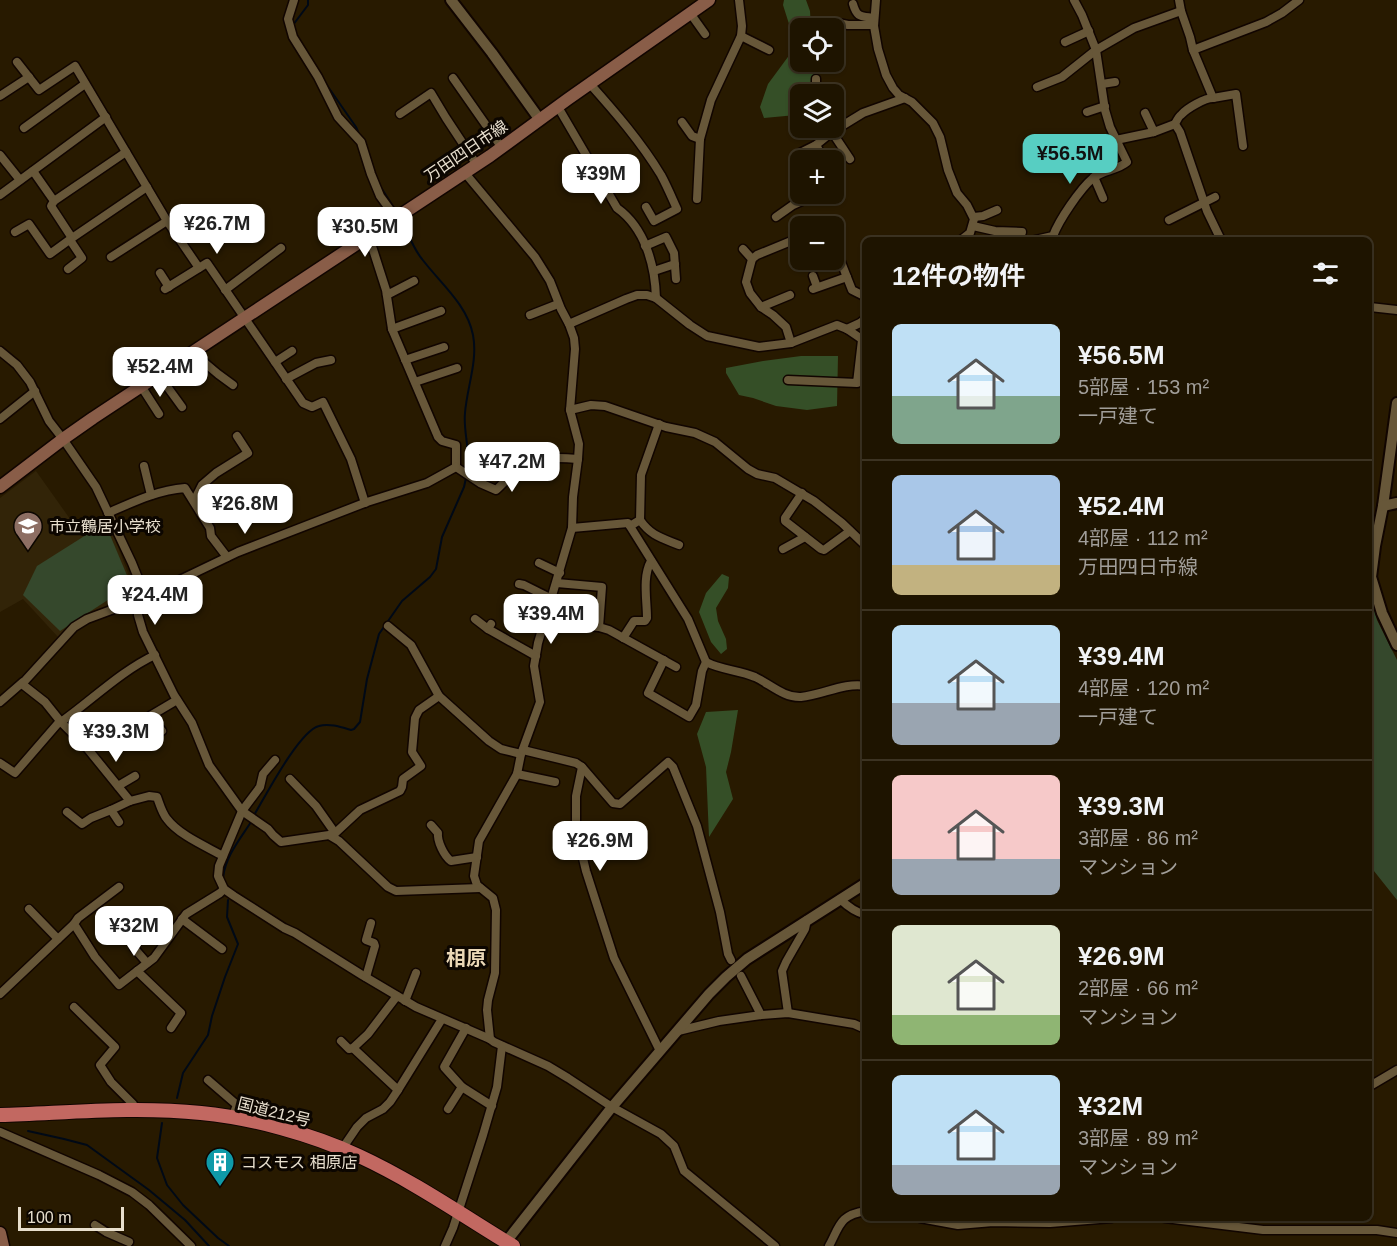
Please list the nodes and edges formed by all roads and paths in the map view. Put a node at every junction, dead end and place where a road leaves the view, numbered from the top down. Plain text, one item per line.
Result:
1 (294, 0) edge
2 (451, 0) edge
3 (709, 0) edge
4 (739, 0) edge
5 (876, 0) edge
6 (1074, 0) edge
7 (1179, 0) edge
8 (1299, 0) edge
9 (853, 4) dead end
10 (1181, 11) junction
11 (690, 13) junction
12 (874, 22) junction
13 (844, 24) edge
14 (1089, 31) junction
15 (705, 34) dead end
16 (741, 36) junction
17 (1065, 42) dead end
18 (769, 50) dead end
19 (1096, 50) junction
20 (1192, 50) junction
21 (17, 62) dead end
22 (28, 77) junction
23 (453, 78) dead end
24 (816, 79) dead end
25 (1115, 82) dead end
26 (86, 84) junction
27 (590, 84) junction
28 (816, 84) edge
29 (1102, 84) junction
30 (1037, 87) dead end
31 (0, 96) edge
32 (905, 98) junction
33 (1213, 98) junction
34 (1105, 106) junction
35 (558, 107) junction
36 (1087, 112) dead end
37 (1145, 113) dead end
38 (400, 114) dead end
39 (106, 117) junction
40 (540, 120) junction
41 (682, 122) dead end
42 (844, 123) edge
43 (1175, 124) junction
44 (24, 128) dead end
45 (1154, 132) junction
46 (823, 138) edge
47 (836, 138) edge
48 (699, 139) junction
49 (1116, 140) junction
50 (816, 145) junction
51 (1243, 146) dead end
52 (502, 148) junction
53 (805, 150) edge
54 (819, 150) edge
55 (126, 152) junction
56 (0, 155) edge
57 (850, 159) dead end
58 (477, 165) junction
59 (33, 171) junction
60 (465, 173) junction
61 (1094, 177) junction
62 (20, 180) junction
63 (147, 186) junction
64 (0, 195) edge
65 (1215, 197) dead end
66 (1103, 198) dead end
67 (697, 199) dead end
68 (54, 201) junction
69 (1204, 202) junction
70 (795, 204) edge
71 (646, 207) dead end
72 (998, 210) dead end
73 (776, 217) dead end
74 (396, 218) junction
75 (167, 220) junction
76 (1169, 220) dead end
77 (973, 222) junction
78 (15, 232) dead end
79 (1022, 232) dead end
80 (369, 237) junction
81 (965, 237) edge
82 (1054, 237) edge
83 (1220, 237) edge
84 (71, 239) junction
85 (790, 242) edge
86 (645, 246) junction
87 (281, 248) dead end
88 (743, 249) dead end
89 (111, 257) dead end
90 (752, 259) junction
91 (675, 264) junction
92 (199, 268) junction
93 (68, 269) dead end
94 (816, 270) edge
95 (844, 270) edge
96 (654, 271) junction
97 (160, 273) dead end
98 (847, 277) junction
99 (676, 279) dead end
100 (414, 281) dead end
101 (225, 290) junction
102 (387, 295) junction
103 (790, 295) dead end
104 (862, 295) edge
105 (656, 298) junction
106 (558, 304) junction
107 (761, 307) junction
108 (1372, 307) edge
109 (1397, 310) edge
110 (441, 311) dead end
111 (530, 315) dead end
112 (244, 319) junction
113 (862, 321) edge
114 (569, 324) junction
115 (847, 329) junction
116 (392, 330) junction
117 (862, 340) edge
118 (790, 343) junction
119 (444, 347) dead end
120 (0, 351) edge
121 (292, 351) dead end
122 (193, 353) junction
123 (862, 353) edge
124 (331, 360) dead end
125 (405, 360) junction
126 (274, 362) junction
127 (457, 368) dead end
128 (158, 374) junction
129 (286, 379) junction
130 (788, 380) dead end
131 (415, 382) junction
132 (234, 385) dead end
133 (141, 386) junction
134 (35, 392) junction
135 (1397, 403) edge
136 (182, 406) dead end
137 (570, 410) junction
138 (159, 414) dead end
139 (0, 419) edge
140 (659, 424) junction
141 (237, 436) dead end
142 (63, 439) junction
143 (578, 459) junction
144 (144, 466) dead end
145 (456, 467) junction
146 (0, 487) edge
147 (802, 493) junction
148 (152, 495) junction
149 (194, 501) junction
150 (365, 503) junction
151 (1397, 503) edge
152 (1383, 506) junction
153 (108, 513) junction
154 (640, 520) junction
155 (630, 526) junction
156 (572, 528) junction
157 (850, 531) junction
158 (805, 537) junction
159 (862, 542) edge
160 (679, 545) dead end
161 (783, 549) dead end
162 (227, 557) junction
163 (651, 561) junction
164 (539, 563) dead end
165 (1372, 566) edge
166 (560, 573) junction
167 (557, 583) junction
168 (1372, 583) edge
169 (519, 584) dead end
170 (552, 599) junction
171 (138, 600) junction
172 (475, 619) dead end
173 (544, 622) junction
174 (388, 626) dead end
175 (599, 627) junction
176 (623, 638) junction
177 (1397, 645) edge
178 (155, 655) junction
179 (536, 656) junction
180 (664, 660) junction
181 (706, 662) junction
182 (676, 668) dead end
183 (22, 684) junction
184 (862, 686) edge
185 (439, 696) junction
186 (1, 699) edge
187 (177, 700) junction
188 (154, 721) junction
189 (61, 722) junction
190 (162, 731) dead end
191 (130, 736) dead end
192 (522, 752) junction
193 (275, 760) dead end
194 (0, 763) edge
195 (582, 767) junction
196 (517, 774) junction
197 (135, 776) dead end
198 (290, 779) dead end
199 (555, 782) dead end
200 (118, 786) junction
201 (130, 801) junction
202 (111, 810) junction
203 (242, 811) junction
204 (67, 813) dead end
205 (119, 822) dead end
206 (431, 825) dead end
207 (333, 835) junction
208 (223, 856) junction
209 (477, 857) junction
210 (862, 885) edge
211 (119, 887) dead end
212 (480, 888) junction
213 (224, 889) junction
214 (840, 899) junction
215 (29, 909) dead end
216 (862, 914) edge
217 (183, 919) junction
218 (807, 920) junction
219 (370, 923) dead end
220 (74, 924) junction
221 (58, 939) junction
222 (134, 948) dead end
223 (222, 949) dead end
224 (731, 960) dead end
225 (147, 963) junction
226 (137, 971) junction
227 (416, 973) dead end
228 (741, 976) dead end
229 (366, 978) junction
230 (0, 994) edge
231 (397, 996) junction
232 (405, 1001) junction
233 (74, 1007) dead end
234 (788, 1012) junction
235 (760, 1015) junction
236 (442, 1019) junction
237 (171, 1028) dead end
238 (466, 1028) junction
239 (862, 1028) edge
240 (678, 1031) junction
241 (490, 1039) junction
242 (341, 1041) dead end
243 (502, 1046) junction
244 (352, 1048) junction
245 (660, 1051) junction
246 (1397, 1070) edge
247 (208, 1080) dead end
248 (1372, 1085) edge
249 (462, 1087) junction
250 (398, 1090) junction
251 (492, 1106) junction
252 (612, 1107) junction
253 (448, 1109) dead end
254 (134, 1110) junction
255 (0, 1115) edge
256 (232, 1118) junction
257 (0, 1132) edge
258 (342, 1149) junction
259 (457, 1211) junction
260 (862, 1211) edge
261 (934, 1221) edge
262 (1075, 1221) edge
263 (1190, 1221) edge
264 (95, 1225) dead end
265 (0, 1233) edge
266 (1397, 1233) edge
267 (509, 1244) edge
268 (131, 1245) edge
269 (3, 1246) edge
270 (191, 1246) edge
271 (445, 1246) edge
272 (775, 1246) edge
273 (829, 1246) edge

1 - 74 street
2 - 40 street
3 - 11 main road, 万田四日市線
4 - 16 street
5 - 12 street
6 - 14 street
7 - 10 street
8 - 20 street
9 - 12 street
10 - 19 street
10 - 20 street
11 - 15 street
11 - 27 main road, 万田四日市線
12 - 13 street
12 - 32 street
14 - 17 street
14 - 19 street
16 - 18 street
16 - 48 street
19 - 29 street
19 - 30 street
20 - 33 street
21 - 22 street
22 - 26 street
22 - 31 street
23 - 52 street
24 - 28 street
25 - 29 street
26 - 39 street
26 - 44 street
27 - 35 main road, 万田四日市線
27 - 71 street
29 - 34 street
32 - 42 street
32 - 77 street
33 - 43 street
33 - 51 street
34 - 36 street
34 - 49 street
35 - 40 main road, 万田四日市線
35 - 86 street
37 - 45 street
38 - 58 street
39 - 55 street
39 - 59 street
40 - 52 main road, 万田四日市線
41 - 48 street
43 - 45 street
43 - 69 street
45 - 49 street
46 - 50 street
47 - 57 street
48 - 67 street
49 - 61 street
50 - 53 street
50 - 54 street
52 - 58 main road, 万田四日市線
55 - 63 street
55 - 68 street
56 - 62 street
58 - 60 main road, 万田四日市線
59 - 62 street
59 - 68 street
60 - 74 main road, 万田四日市線
60 - 106 street
61 - 66 street
61 - 82 street
62 - 64 street
63 - 75 street
63 - 84 street
65 - 69 street
68 - 84 street
69 - 76 street
69 - 83 street
70 - 73 street
72 - 77 street
74 - 80 main road, 万田四日市線
75 - 89 street
75 - 92 street
77 - 79 street
77 - 81 street
78 - 84 street
80 - 102 street
80 - 112 main road, 万田四日市線
84 - 93 street
85 - 90 street
86 - 91 street
86 - 96 street
87 - 101 street
88 - 90 street
90 - 107 street
91 - 96 street
91 - 99 street
92 - 97 street
92 - 101 street
94 - 98 street
95 - 98 street
96 - 105 street
98 - 104 street
100 - 102 street
101 - 112 street
102 - 116 street
103 - 107 street
105 - 114 street
105 - 118 street
106 - 111 street
106 - 114 street
107 - 118 street
108 - 109 street
110 - 116 street
112 - 122 main road, 万田四日市線
112 - 126 street
113 - 115 street
114 - 137 street
115 - 117 street
115 - 118 street
116 - 125 street
119 - 125 street
120 - 134 street
121 - 126 street
122 - 128 main road, 万田四日市線
122 - 132 street
123 - 130 street
124 - 129 street
125 - 131 street
126 - 129 street
127 - 131 street
128 - 133 main road, 万田四日市線
128 - 136 street
129 - 150 street
131 - 145 street
133 - 138 street
133 - 142 main road, 万田四日市線
134 - 139 street
134 - 142 street
135 - 152 street
137 - 140 street
137 - 143 street
140 - 147 street
140 - 154 street
141 - 149 street
142 - 146 main road, 万田四日市線
142 - 153 street
143 - 145 street
143 - 156 street
144 - 148 street
145 - 150 street
147 - 157 street
147 - 158 street
148 - 149 street
148 - 153 street
149 - 162 street
150 - 162 street
151 - 152 street
152 - 165 street
153 - 171 street
154 - 155 street
154 - 160 street
155 - 156 street
155 - 163 street
156 - 166 street
157 - 158 street
157 - 159 street
158 - 161 street
162 - 171 street
163 - 176 street
163 - 181 street
164 - 166 street
166 - 167 street
167 - 170 street
167 - 175 street
168 - 177 street
169 - 170 street
170 - 173 street
171 - 178 street
171 - 183 street
172 - 179 street
173 - 175 street
173 - 179 street
174 - 185 street
175 - 176 street
176 - 180 street
178 - 187 street
178 - 189 street
179 - 192 street
180 - 181 street
180 - 182 street
181 - 184 street
183 - 186 street
183 - 189 street
185 - 192 street
185 - 207 street
187 - 188 street
187 - 203 street
188 - 190 street
188 - 191 street
189 - 194 street
189 - 200 street
192 - 195 street
192 - 196 street
193 - 203 street
195 - 224 street
195 - 245 street
196 - 199 street
196 - 209 street
197 - 200 street
198 - 207 street
200 - 201 street
201 - 202 street
201 - 208 street
202 - 204 street
202 - 205 street
203 - 207 street
203 - 208 street
206 - 209 street
207 - 212 street
208 - 213 street
209 - 212 street
210 - 214 street
211 - 220 street
212 - 241 street
213 - 217 street
213 - 229 street
214 - 216 street
214 - 218 street
215 - 221 street
217 - 223 street
217 - 225 street
218 - 234 street
218 - 240 street
219 - 229 street
220 - 221 street
220 - 226 street
221 - 230 street
222 - 225 street
225 - 226 street
226 - 237 street
227 - 232 street
228 - 235 street
229 - 231 street
231 - 232 street
231 - 244 street
232 - 236 street
233 - 254 street
234 - 235 street
234 - 239 street
235 - 240 street
236 - 238 street
236 - 250 street
238 - 241 street
238 - 249 street
240 - 245 street
241 - 243 street
242 - 244 street
243 - 251 street
243 - 252 street
244 - 250 street
245 - 252 street
246 - 248 street
247 - 256 street
249 - 251 street
249 - 253 street
250 - 258 street
251 - 259 street
252 - 267 street
252 - 272 street
254 - 255 highway, 国道212号
254 - 256 highway, 国道212号
256 - 258 highway, 国道212号
257 - 270 street
258 - 259 highway, 国道212号
259 - 267 highway, 国道212号
259 - 271 street
260 - 273 street
261 - 262 street
263 - 266 street
264 - 268 street
265 - 269 main road

